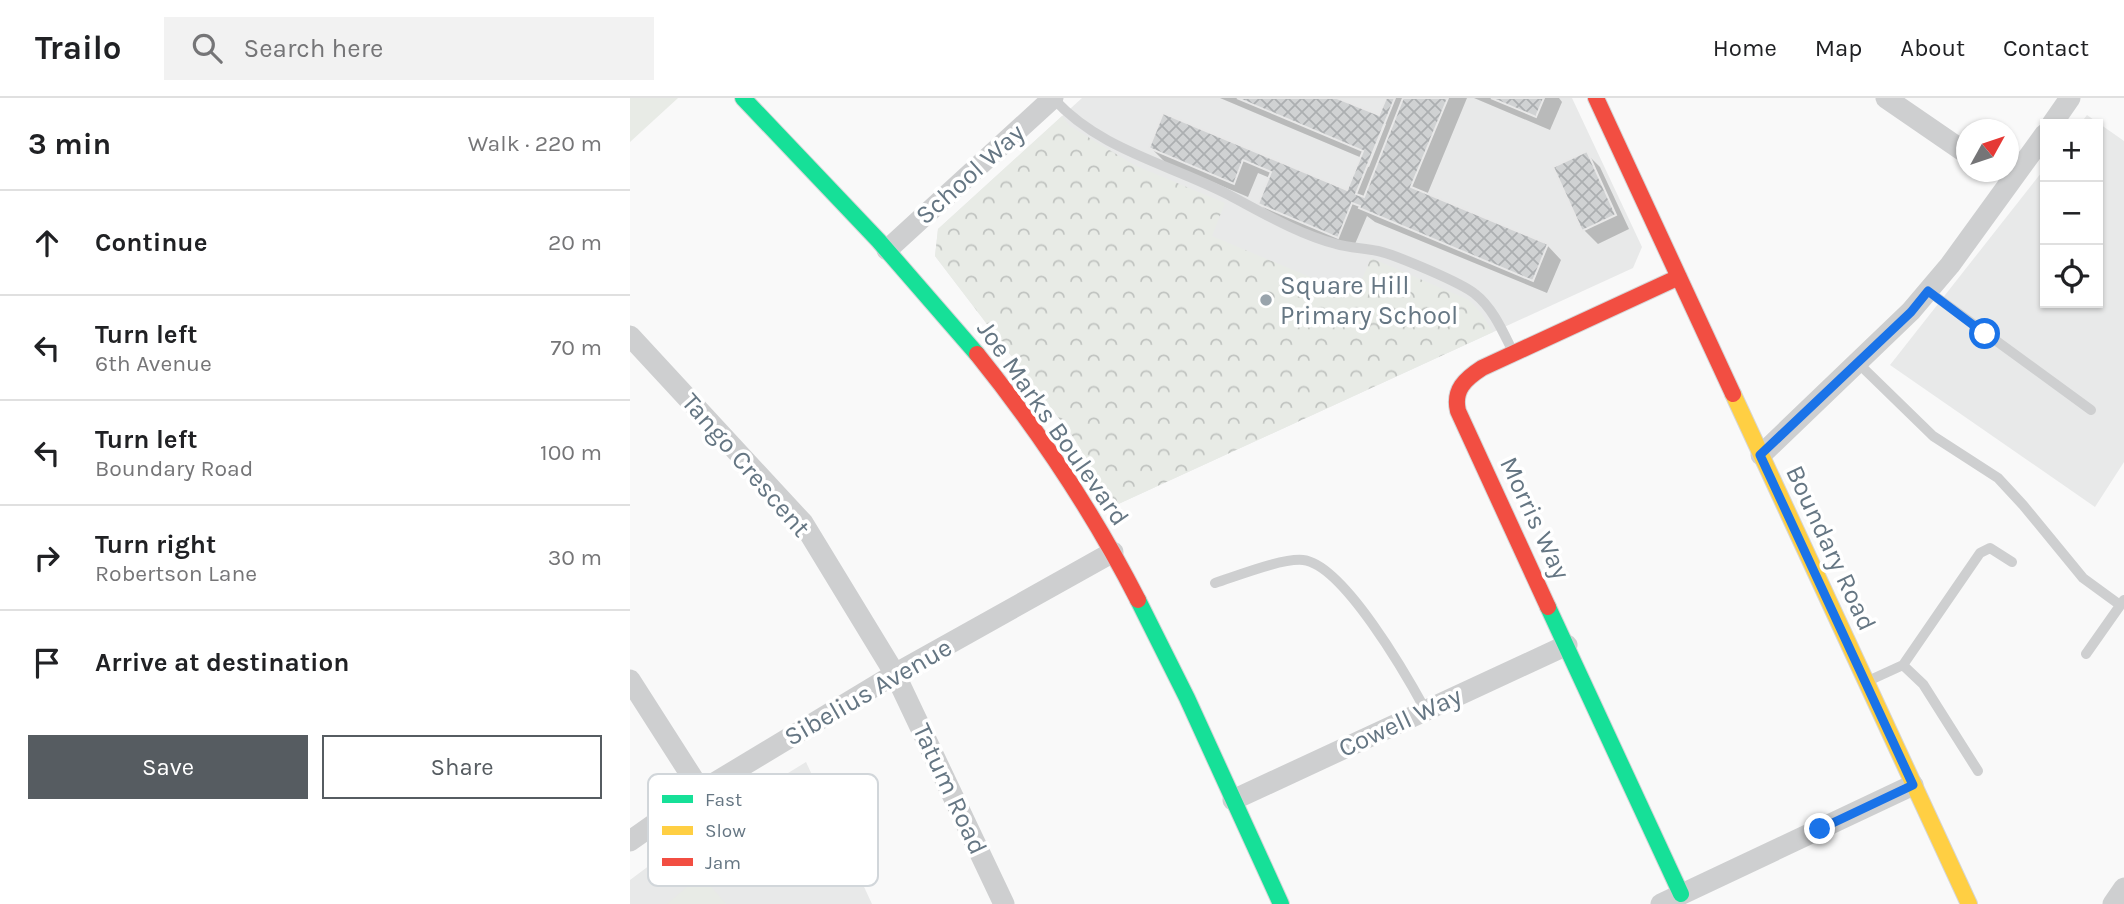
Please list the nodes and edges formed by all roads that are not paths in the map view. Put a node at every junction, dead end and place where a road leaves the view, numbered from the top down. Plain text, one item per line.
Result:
1 (743, 98) edge
2 (1053, 98) edge
3 (1596, 98) edge
4 (1886, 98) edge
5 (2070, 98) edge
6 (2055, 119) edge
7 (2040, 139) edge
8 (1956, 146) edge
9 (2019, 160) edge
10 (1999, 182) edge
11 (887, 250) junction
12 (1679, 277) junction
13 (1928, 291) junction
14 (630, 336) edge
15 (1514, 354) junction
16 (1858, 363) junction
17 (2091, 410) dead end
18 (1760, 455) junction
19 (1113, 552) junction
20 (2012, 562) dead end
21 (1215, 583) dead end
22 (2122, 602) edge
23 (1567, 645) junction
24 (2086, 654) dead end
25 (1903, 665) junction
26 (895, 674) junction
27 (630, 680) edge
28 (1866, 682) junction
29 (1426, 711) junction
30 (1978, 771) dead end
31 (690, 774) edge
32 (729, 774) edge
33 (1913, 785) junction
34 (1233, 800) junction
35 (648, 828) edge
36 (630, 841) edge
37 (2124, 888) edge
38 (1681, 894) junction
39 (1004, 904) edge
40 (1282, 904) edge
41 (1661, 904) edge
42 (1969, 904) edge
43 (2113, 904) edge

1 - 11 street, Joe Marks Boulevard
2 - 11 street, School Way
2 - 15 lane
3 - 12 street, Boundary Road
4 - 8 street
5 - 6 street
7 - 9 street
10 - 13 street
11 - 19 street, Joe Marks Boulevard
12 - 15 street, Morris Way
12 - 18 street, Boundary Road
13 - 16 street
13 - 17 lane
14 - 26 street, Tango Crescent
15 - 23 street, Morris Way
16 - 18 street
16 - 22 lane
18 - 28 street, Boundary Road
19 - 26 street, Sibelius Avenue
19 - 34 street, Joe Marks Boulevard
20 - 25 lane
21 - 29 lane
22 - 24 lane
23 - 29 street, Cowell Way
23 - 38 street, Morris Way
25 - 28 lane
25 - 30 lane
26 - 32 street, Sibelius Avenue
26 - 39 street, Tatum Road
27 - 31 street
28 - 33 street, Boundary Road
29 - 34 street, Cowell Way
33 - 38 street
33 - 42 street, Boundary Road
34 - 40 street, Joe Marks Boulevard
35 - 36 street, Sibelius Avenue
37 - 43 street
38 - 41 street

